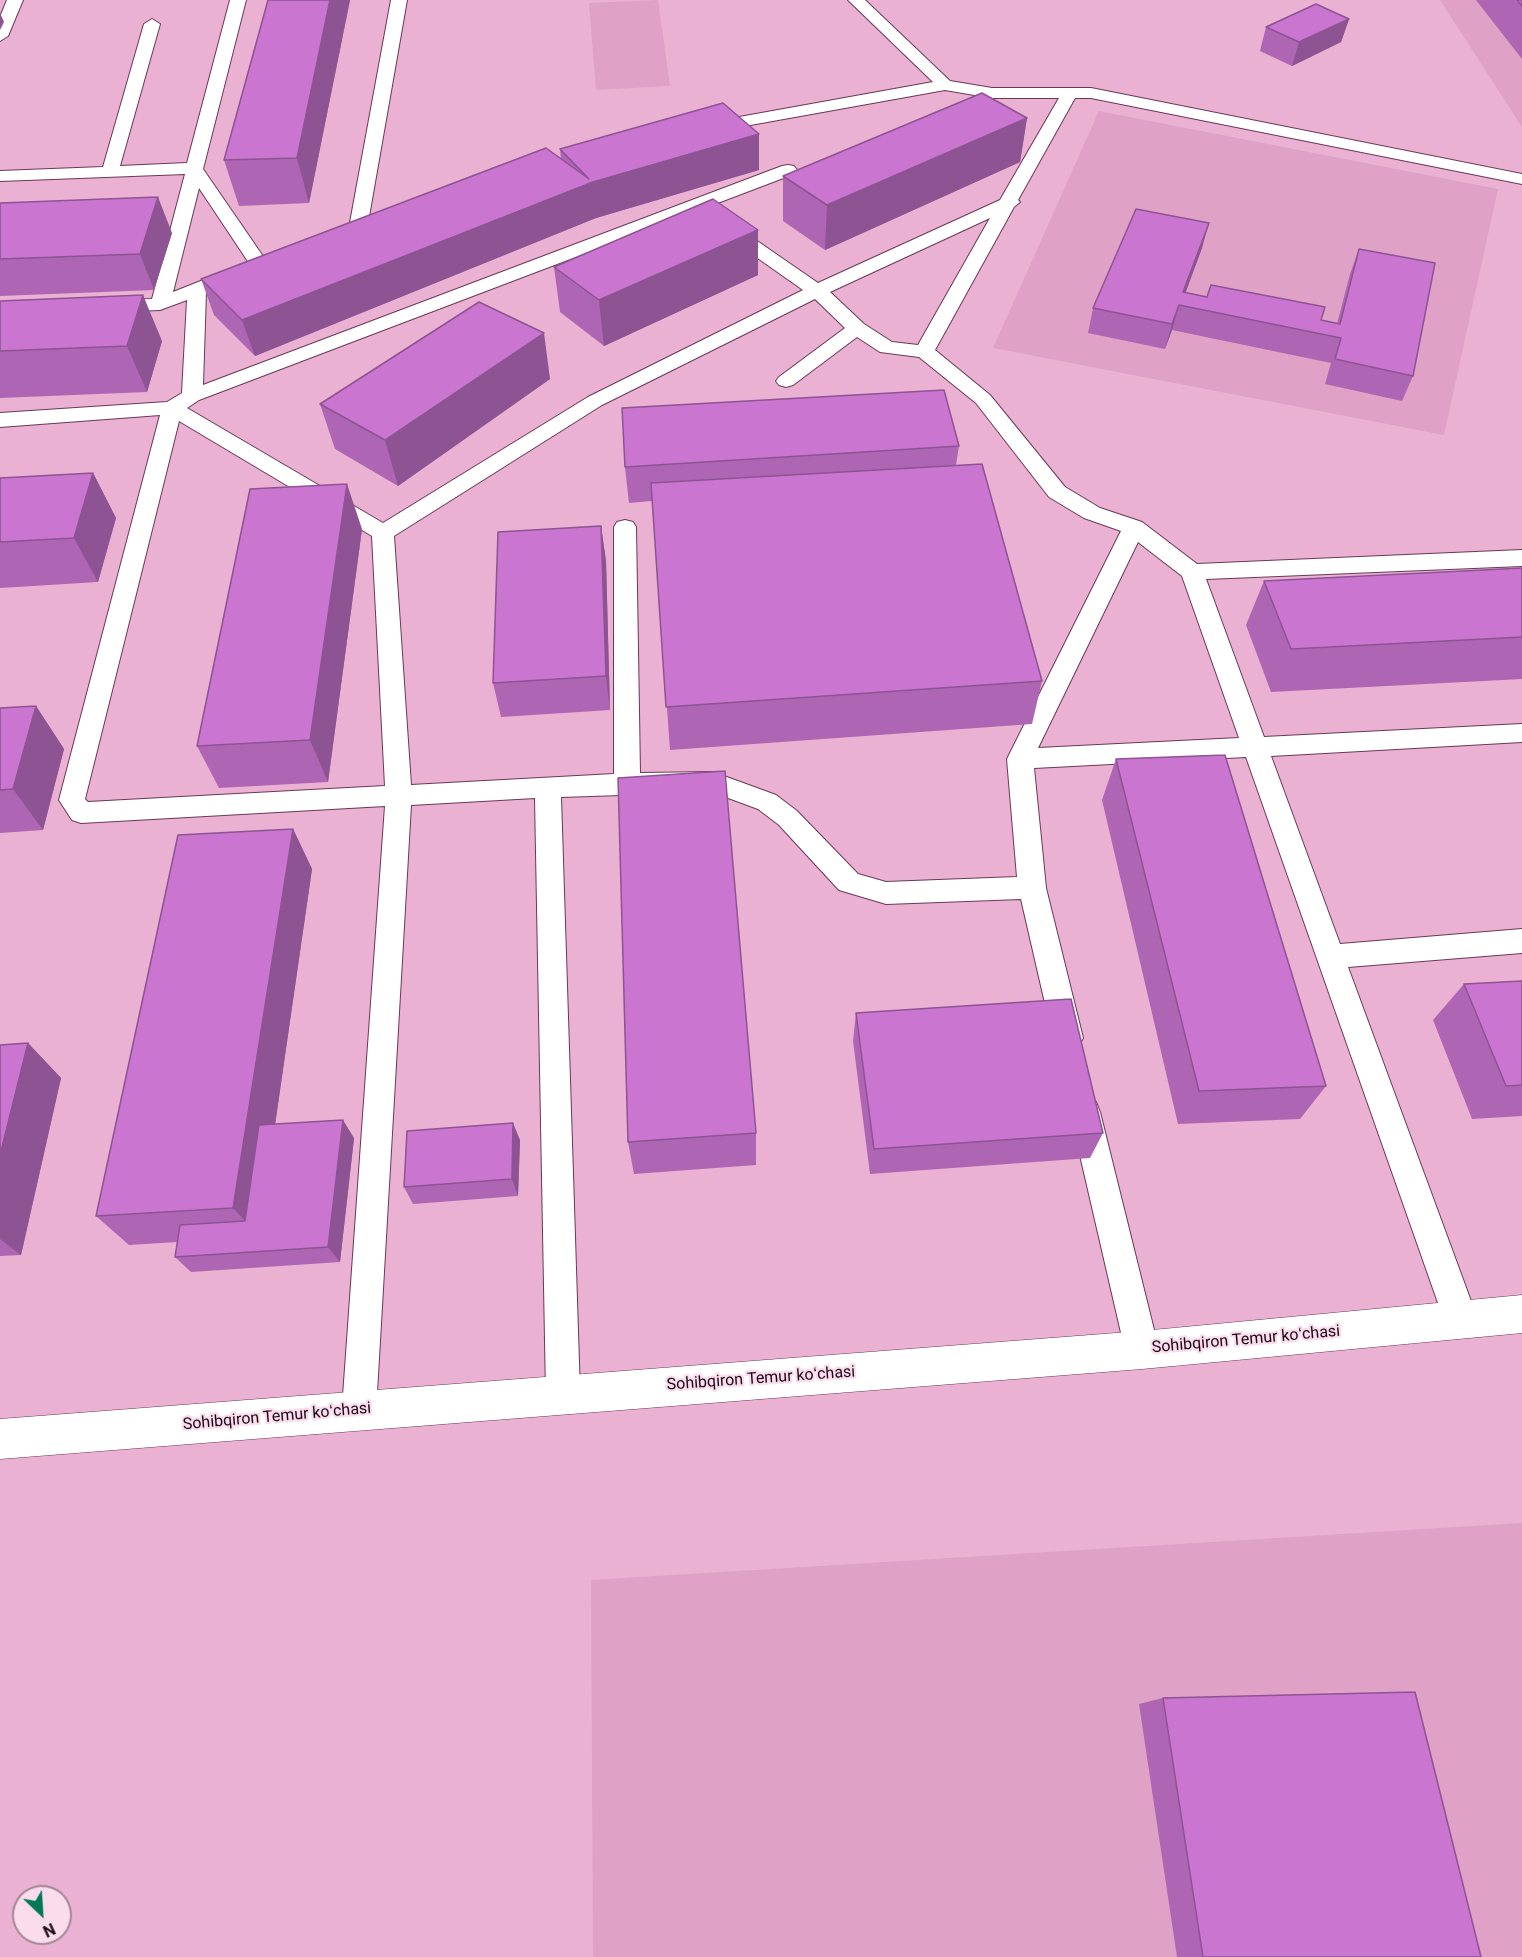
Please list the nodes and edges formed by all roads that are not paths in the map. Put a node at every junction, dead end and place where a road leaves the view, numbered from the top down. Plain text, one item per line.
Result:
1 (15, 0) edge
2 (238, 0) edge
3 (399, 0) edge
4 (856, 0) edge
5 (152, 24) dead end
6 (0, 36) edge
7 (945, 85) junction
8 (1070, 93) junction
9 (684, 133) edge
10 (194, 168) junction
11 (788, 170) dead end
12 (110, 172) junction
13 (0, 176) edge
14 (1522, 179) edge
15 (1011, 202) junction
16 (696, 207) junction
17 (380, 222) edge
18 (197, 289) junction
19 (817, 291) junction
20 (160, 304) junction
21 (92, 307) edge
22 (857, 328) junction
23 (924, 351) junction
24 (786, 381) dead end
25 (192, 396) junction
26 (172, 408) junction
27 (0, 420) edge
28 (626, 527) dead end
29 (1134, 527) junction
30 (383, 533) junction
31 (1522, 558) edge
32 (1191, 572) junction
33 (1522, 733) edge
34 (1253, 745) junction
35 (1020, 759) junction
36 (627, 783) junction
37 (548, 788) junction
38 (399, 796) junction
39 (1032, 888) junction
40 (1522, 941) edge
41 (1330, 957) junction
42 (1522, 1314) edge
43 (1461, 1320) junction
44 (1142, 1350) junction
45 (563, 1394) junction
46 (359, 1410) junction
47 (0, 1439) edge

1 - 6 lane
2 - 10 lane
3 - 17 lane
4 - 7 lane
5 - 12 lane
7 - 8 lane
7 - 9 lane
8 - 14 lane
8 - 15 lane
10 - 12 lane
10 - 18 lane
10 - 20 lane
11 - 16 lane
12 - 13 lane
15 - 19 lane
15 - 23 lane
16 - 19 lane
16 - 25 lane
18 - 20 lane
18 - 25 lane
19 - 22 lane
19 - 30 lane
20 - 21 lane
22 - 23 lane
22 - 24 lane
23 - 29 lane
25 - 26 lane
26 - 27 lane
26 - 30 lane
26 - 38 lane
28 - 36 lane
29 - 32 lane
29 - 35 lane
30 - 38 lane
31 - 32 lane
32 - 34 lane
33 - 34 lane
34 - 35 lane
34 - 41 lane
35 - 39 lane
36 - 37 lane
36 - 39 lane
37 - 38 lane
37 - 45 lane
38 - 46 lane
39 - 44 lane
40 - 41 lane
41 - 43 lane
42 - 43 main road, Sohibqiron Temur koʻchasi
43 - 44 main road, Sohibqiron Temur koʻchasi
44 - 45 main road, Sohibqiron Temur koʻchasi
45 - 46 main road, Sohibqiron Temur koʻchasi
46 - 47 main road, Sohibqiron Temur koʻchasi

